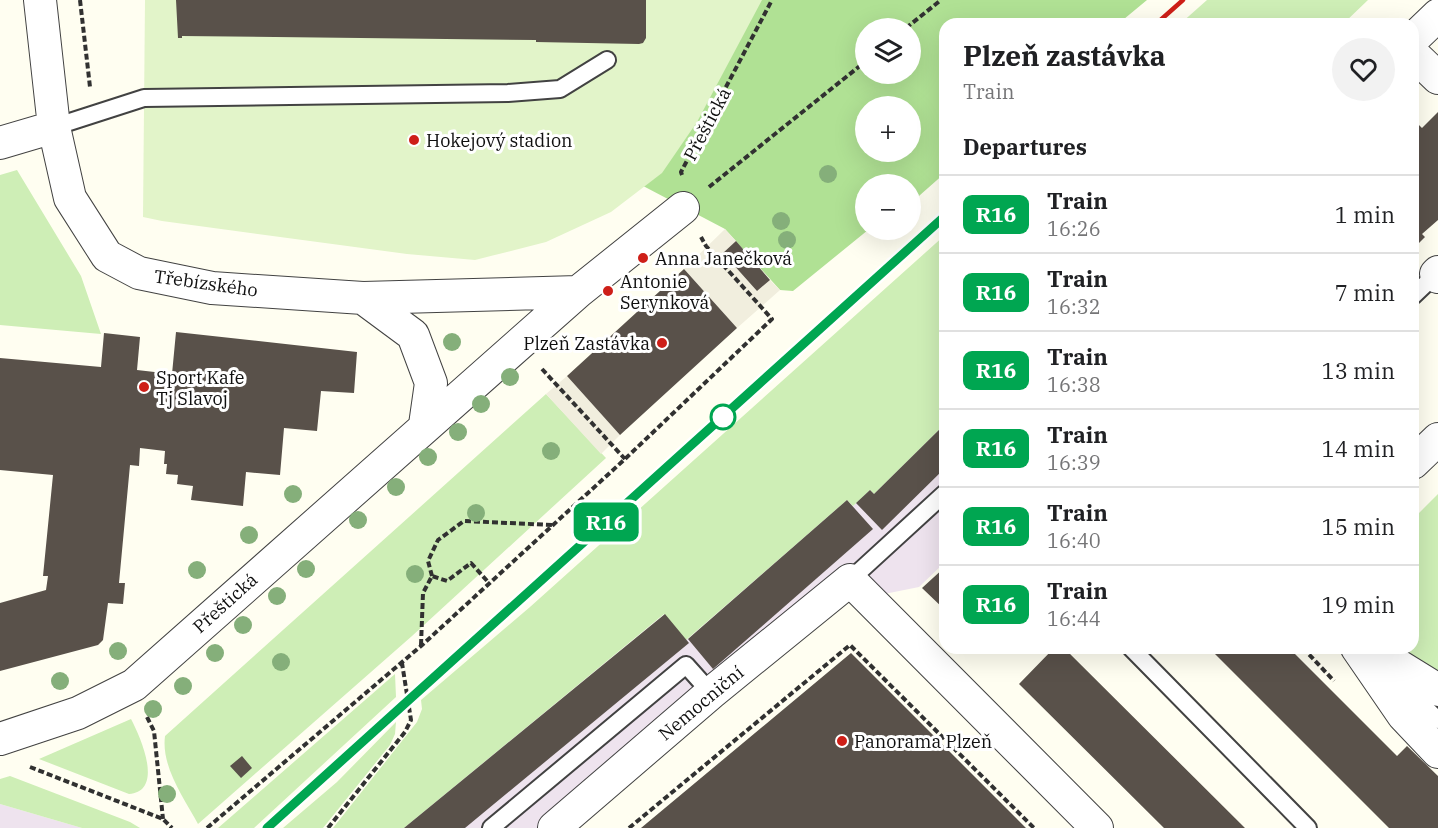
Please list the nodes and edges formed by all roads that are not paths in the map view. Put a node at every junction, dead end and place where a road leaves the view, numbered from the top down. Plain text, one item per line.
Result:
1 (40, 0) edge
2 (1438, 15) edge
3 (1419, 33) edge
4 (607, 60) dead end
5 (1419, 60) edge
6 (1438, 78) edge
7 (54, 127) junction
8 (0, 143) edge
9 (683, 208) road end
10 (1437, 274) edge
11 (1419, 290) edge
12 (578, 292) junction
13 (363, 298) junction
14 (425, 425) junction
15 (1438, 439) edge
16 (1419, 457) edge
17 (939, 498) edge
18 (850, 580) junction
19 (1137, 654) edge
20 (1361, 654) edge
21 (1368, 654) edge
22 (1380, 654) edge
23 (1438, 690) edge
24 (711, 693) junction
25 (1438, 720) edge
26 (0, 739) edge
27 (1438, 752) edge
28 (491, 828) edge
29 (554, 828) edge
30 (1097, 828) edge
31 (1308, 828) edge

1 - 7 street, Třebízského
2 - 3 street
4 - 7 lane
5 - 6 street
7 - 8 street
7 - 13 street, Třebízského
9 - 12 street, Přeštická
10 - 11 lane
12 - 13 street, Třebízského
12 - 14 street, Přeštická
13 - 14 street
14 - 26 street, Přeštická
15 - 16 street
17 - 18 lane
18 - 24 street, Nemocniční
18 - 30 street
19 - 31 lane
20 - 27 street
21 - 25 lane
22 - 23 street
24 - 28 lane
24 - 29 street, Nemocniční

